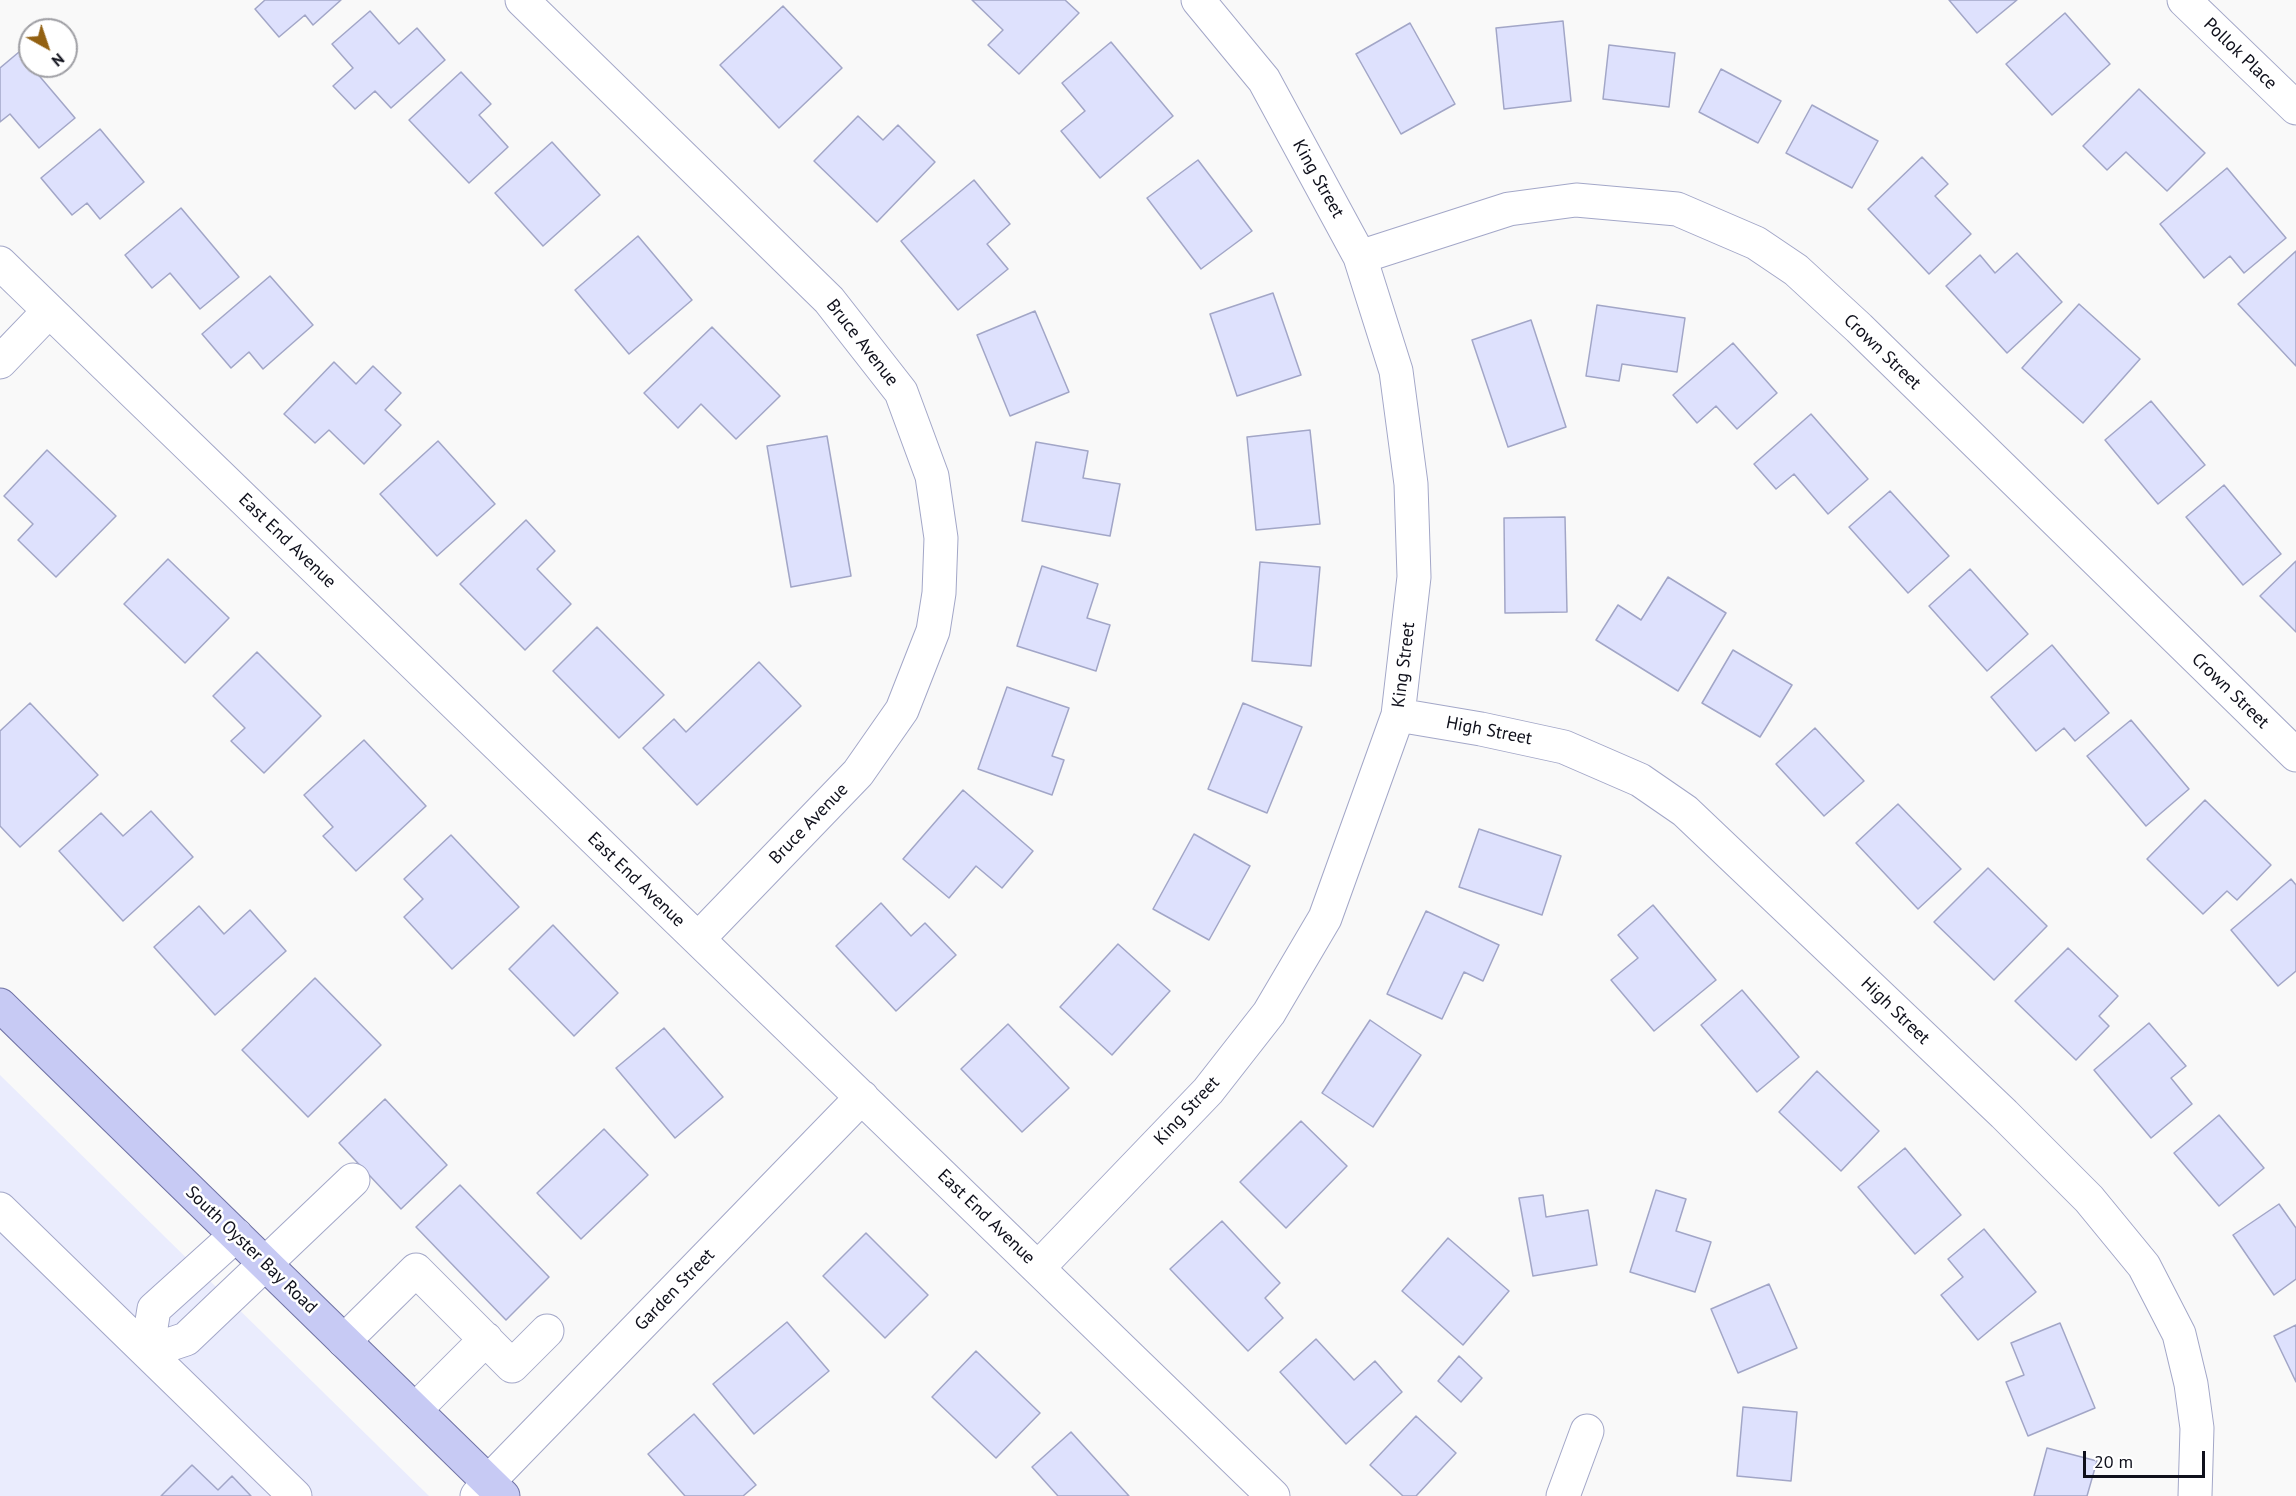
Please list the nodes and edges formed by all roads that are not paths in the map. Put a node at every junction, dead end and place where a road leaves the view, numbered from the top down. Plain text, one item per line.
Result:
1 (522, 0) edge
2 (1198, 0) edge
3 (2184, 0) edge
4 (2296, 108) edge
5 (1360, 257) junction
6 (0, 263) edge
7 (49, 311) junction
8 (0, 362) edge
9 (1398, 715) junction
10 (2296, 755) edge
11 (698, 939) junction
12 (0, 1005) edge
13 (862, 1097) junction
14 (353, 1180) dead end
15 (0, 1209) edge
16 (236, 1235) junction
17 (265, 1264) junction
18 (1038, 1268) junction
19 (547, 1331) dead end
20 (486, 1339) junction
21 (344, 1341) junction
22 (147, 1352) junction
23 (415, 1410) junction
24 (1587, 1431) dead end
25 (482, 1492) edge
26 (294, 1496) edge
27 (1273, 1496) edge
28 (1563, 1496) edge
29 (2195, 1496) edge

1 - 11 street, Bruce Avenue
2 - 5 street, King Street
3 - 4 street, Pollok Place
5 - 9 street, King Street
5 - 10 street, Crown Street
6 - 7 street, East End Avenue
7 - 8 street
7 - 11 street, East End Avenue
9 - 18 street, King Street
9 - 29 street, High Street
11 - 13 street, East End Avenue
12 - 16 main road, South Oyster Bay Road
13 - 18 street, East End Avenue
13 - 25 street, Garden Street
14 - 17 street
15 - 22 street
16 - 17 main road, South Oyster Bay Road
16 - 22 street
17 - 21 main road, South Oyster Bay Road
17 - 22 street
18 - 27 street, East End Avenue
19 - 20 street
20 - 21 street
20 - 23 street
21 - 23 main road, South Oyster Bay Road
22 - 26 street
23 - 25 main road, South Oyster Bay Road
24 - 28 street

